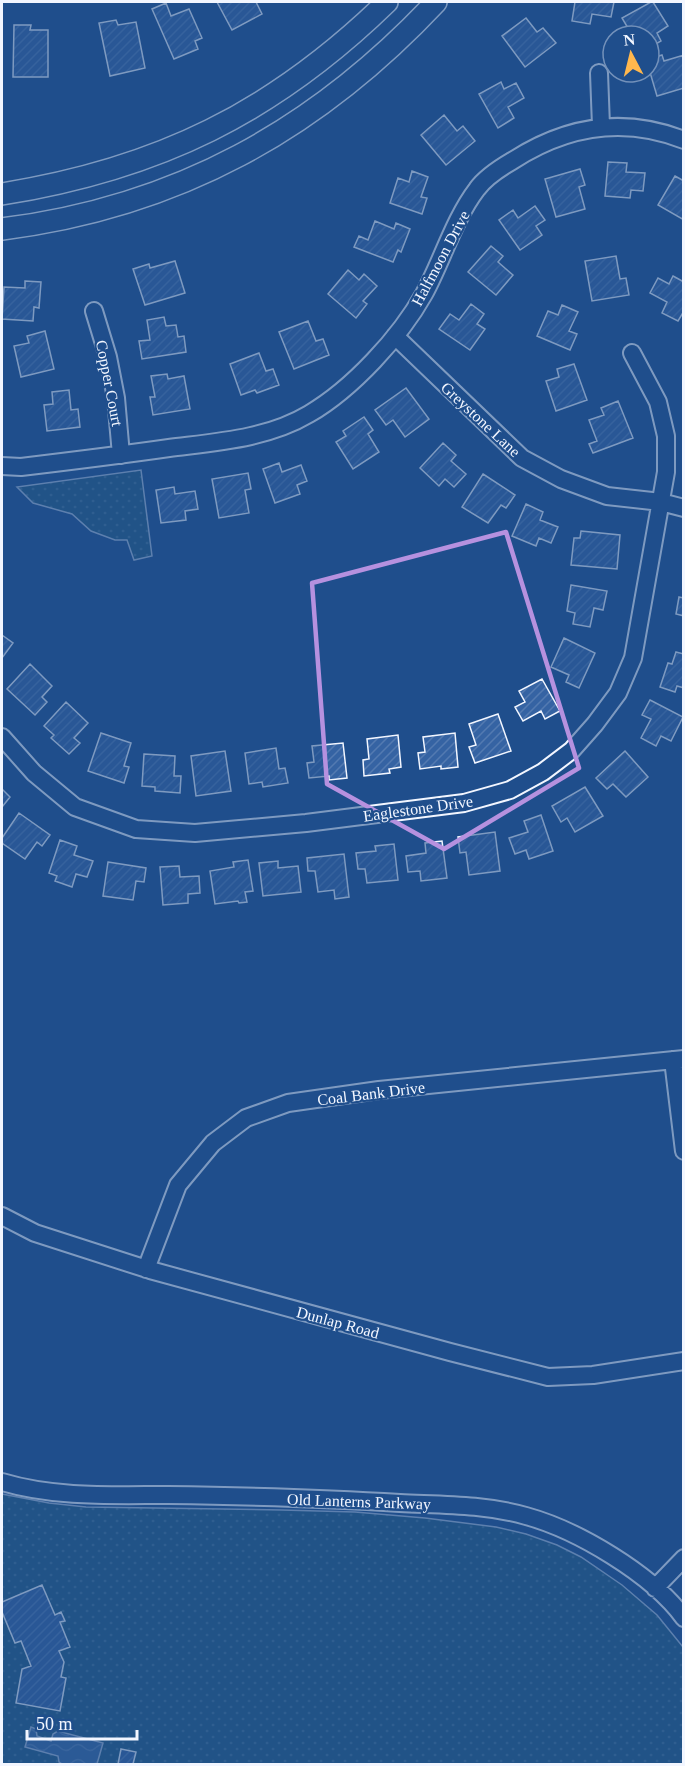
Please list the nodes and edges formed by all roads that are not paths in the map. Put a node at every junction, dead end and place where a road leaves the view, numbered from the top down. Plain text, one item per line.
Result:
1 (387, 2) edge
2 (436, 2) edge
3 (599, 74) dead end
4 (601, 126) junction
5 (684, 140) edge
6 (2, 194) edge
7 (2, 229) edge
8 (94, 311) dead end
9 (395, 336) junction
10 (632, 353) dead end
11 (121, 455) junction
12 (2, 466) edge
13 (661, 501) junction
14 (684, 508) edge
15 (2, 737) edge
16 (678, 1059) edge
17 (684, 1151) edge
18 (2, 1216) edge
19 (146, 1269) junction
20 (684, 1361) edge
21 (2, 1482) edge
22 (684, 1558) edge
23 (655, 1588) junction
24 (684, 1618) edge

1 - 6 main road
2 - 7 main road
3 - 4 street
4 - 5 street, Halfmoon Drive
4 - 9 street, Halfmoon Drive
8 - 11 street, Copper Court
9 - 11 street, Halfmoon Drive
9 - 13 street, Greystone Lane
10 - 13 street, Eaglestone Drive
11 - 12 street, Halfmoon Drive
13 - 14 street, Greystone Lane
13 - 15 street, Eaglestone Drive
16 - 17 street
16 - 19 street, Coal Bank Drive
18 - 19 street, Dunlap Road
19 - 20 street, Dunlap Road
21 - 23 street, Old Lanterns Parkway
22 - 23 street
23 - 24 street, Old Lanterns Parkway

